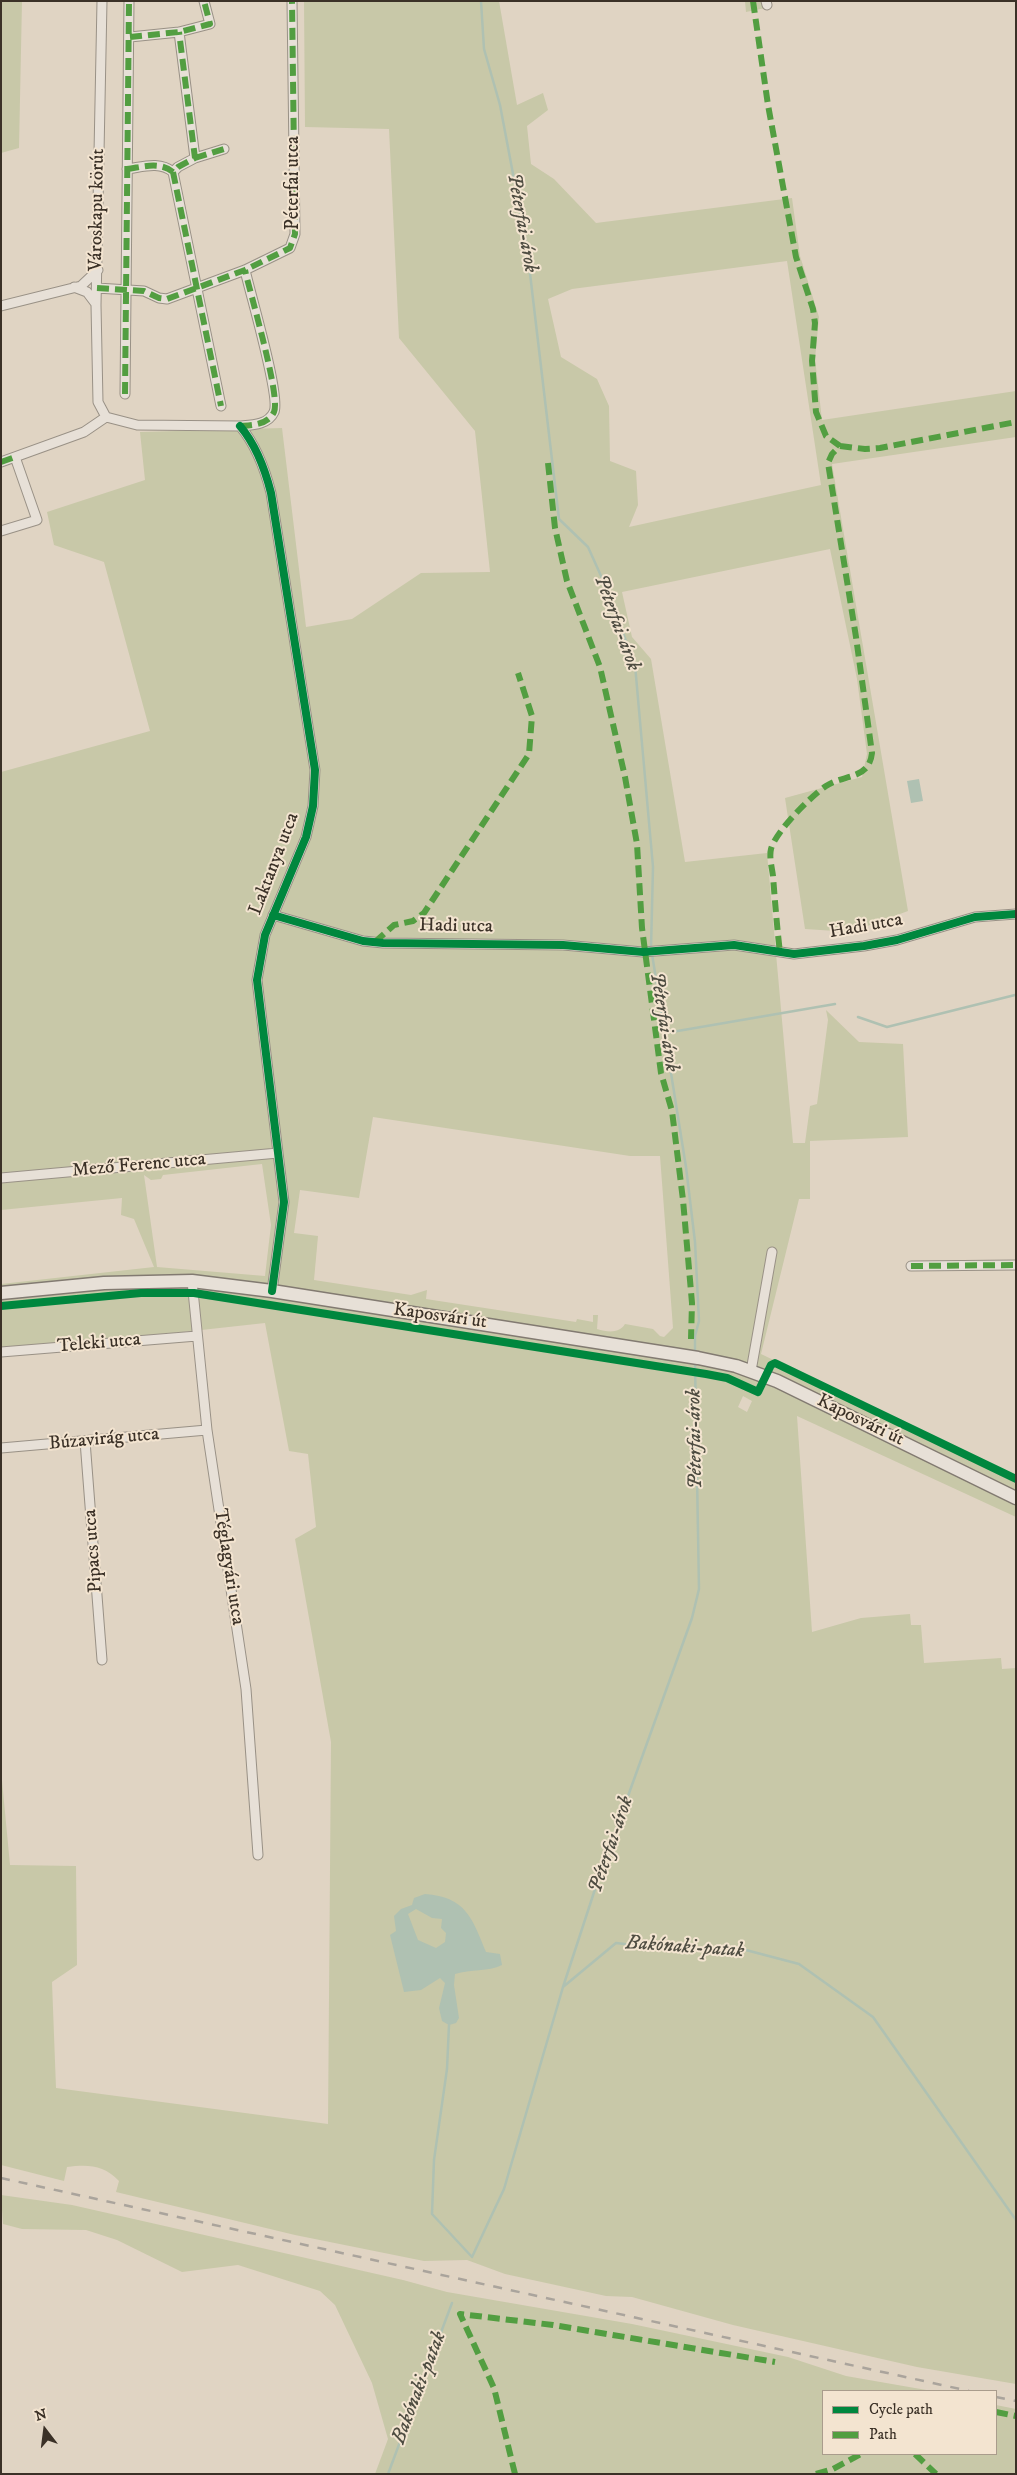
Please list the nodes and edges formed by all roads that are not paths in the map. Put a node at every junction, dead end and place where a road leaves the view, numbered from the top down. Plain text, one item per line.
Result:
1 (102, 1) edge
2 (129, 1) edge
3 (204, 1) edge
4 (292, 1) edge
5 (178, 32) junction
6 (130, 37) junction
7 (224, 149) dead end
8 (195, 158) junction
9 (127, 169) junction
10 (173, 172) junction
11 (98, 270) junction
12 (245, 270) junction
13 (74, 287) junction
14 (198, 287) junction
15 (97, 288) junction
16 (126, 289) junction
17 (96, 305) junction
18 (1, 306) edge
19 (125, 394) dead end
20 (221, 406) dead end
21 (106, 417) junction
22 (240, 426) junction
23 (15, 456) junction
24 (1, 462) edge
25 (1, 531) edge
26 (1016, 914) edge
27 (273, 915) junction
28 (278, 1153) junction
29 (1, 1178) edge
30 (772, 1252) dead end
31 (1016, 1265) edge
32 (911, 1266) dead end
33 (192, 1281) junction
34 (272, 1291) junction
35 (1, 1293) edge
36 (197, 1336) junction
37 (1, 1352) edge
38 (751, 1371) junction
39 (207, 1430) junction
40 (85, 1442) junction
41 (1, 1448) edge
42 (1016, 1498) edge
43 (102, 1660) dead end
44 (258, 1854) dead end

1 - 11 street, Városkapu körút
2 - 6 street
3 - 5 street
4 - 12 street, Péterfai utca
5 - 6 street
5 - 8 street
6 - 9 street
7 - 8 street
8 - 10 street
9 - 10 street
9 - 16 street
10 - 14 street
11 - 13 street
11 - 15 street, Városkapu körút
12 - 14 street, Péterfai utca
12 - 22 street
13 - 17 street
13 - 18 street
14 - 16 street, Péterfai utca
14 - 20 street
15 - 16 street, Péterfai utca
15 - 17 street, Városkapu körút
16 - 19 street
17 - 21 street, Városkapu körút
21 - 22 street
21 - 23 street
22 - 27 street, Laktanya utca
23 - 24 street
23 - 25 street
26 - 27 street, Hadi utca
27 - 28 street, Laktanya utca
28 - 29 street, Mező Ferenc utca
28 - 34 street, Laktanya utca
30 - 38 street
31 - 32 street
33 - 34 main road, Kaposvári út
33 - 35 main road
33 - 36 street, Téglagyári utca
34 - 38 main road, Kaposvári út
36 - 37 street, Teleki utca
36 - 39 street, Téglagyári utca
38 - 42 main road, Kaposvári út
39 - 40 street, Búzavirág utca
39 - 44 street, Téglagyári utca
40 - 41 street, Búzavirág utca
40 - 43 street, Pipacs utca

